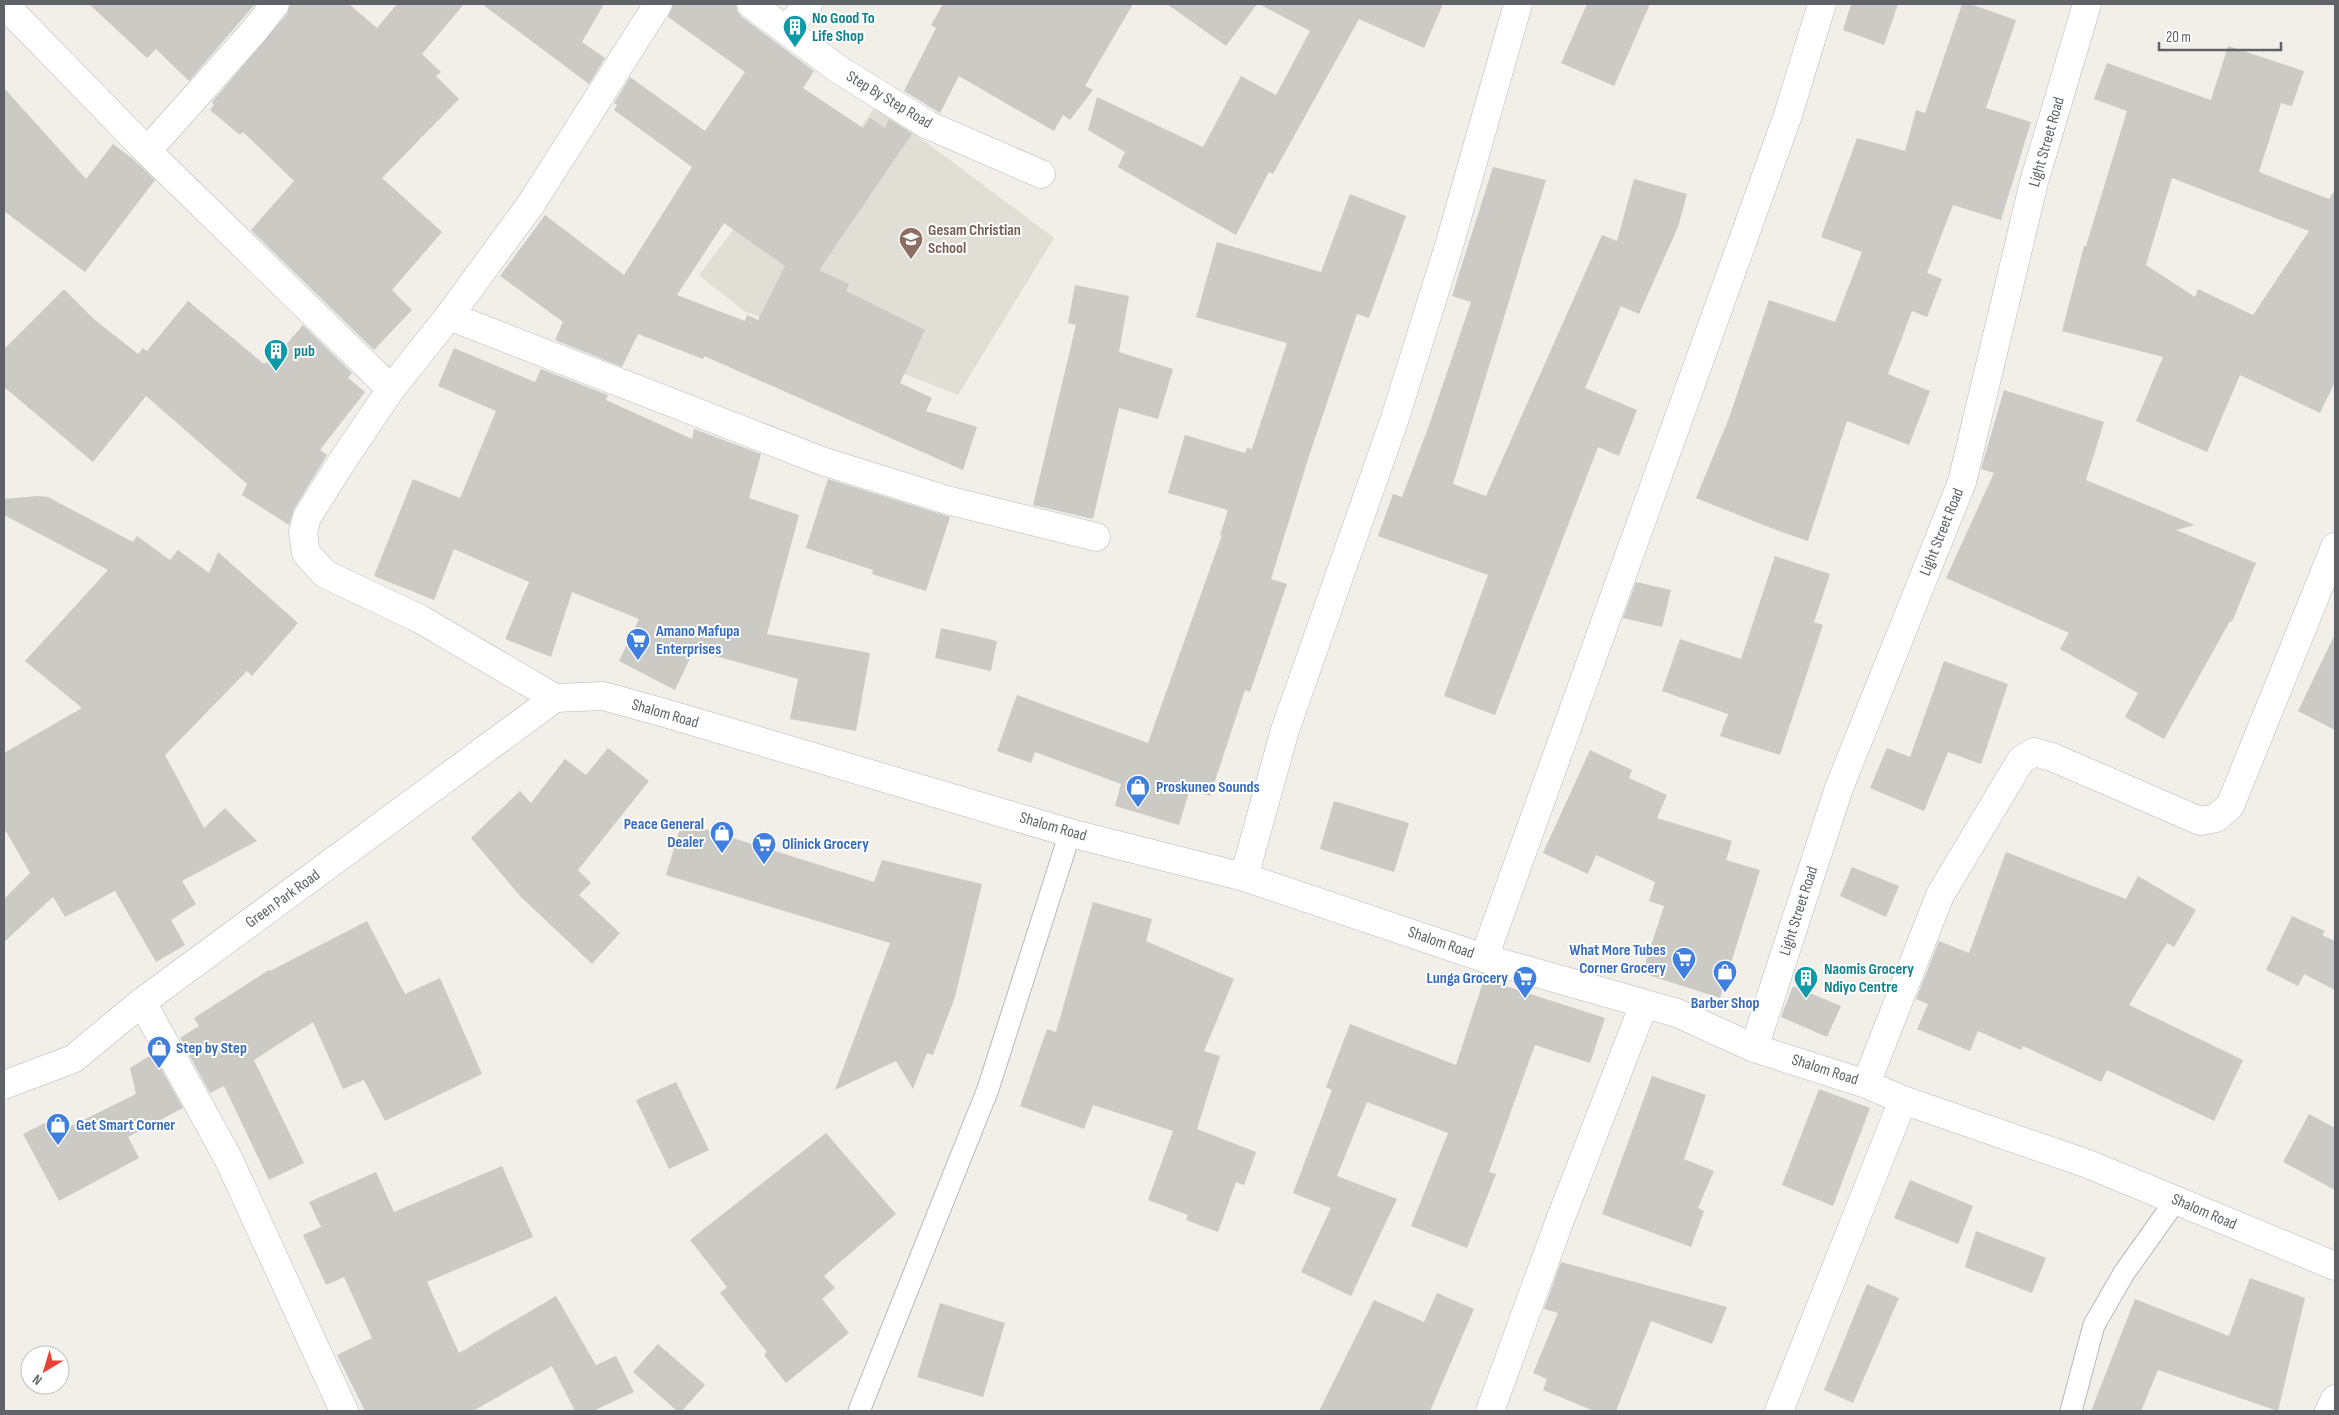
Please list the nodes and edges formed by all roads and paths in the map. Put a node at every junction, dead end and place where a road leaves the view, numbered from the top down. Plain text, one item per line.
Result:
1 (4, 4) edge
2 (275, 4) edge
3 (658, 4) edge
4 (751, 4) edge
5 (808, 4) edge
6 (1518, 4) edge
7 (1822, 4) edge
8 (2087, 4) edge
9 (786, 30) junction
10 (147, 151) junction
11 (1041, 174) dead end
12 (449, 316) junction
13 (391, 389) junction
14 (1096, 538) dead end
15 (2335, 547) edge
16 (555, 698) junction
17 (1070, 833) junction
18 (1244, 877) junction
19 (1484, 958) junction
20 (142, 1002) junction
21 (1644, 1004) junction
22 (1754, 1048) junction
23 (4, 1084) edge
24 (1866, 1084) junction
25 (1903, 1100) junction
26 (2176, 1200) junction
27 (2335, 1266) edge
28 (2335, 1399) edge
29 (344, 1411) edge
30 (860, 1411) edge
31 (1490, 1411) edge
32 (1779, 1411) edge
33 (2072, 1411) edge
34 (2330, 1411) edge

1 - 10 street
2 - 10 street
3 - 12 street
4 - 9 street, Step By Step Road
5 - 9 street
6 - 18 street
7 - 19 street
8 - 22 street, Light Street Road
9 - 11 street, Step By Step Road
10 - 13 street
12 - 13 street
12 - 14 street
13 - 16 street
15 - 24 street
16 - 17 street, Shalom Road
16 - 20 street, Green Park Road
17 - 18 street, Shalom Road
17 - 30 lane
18 - 19 street, Shalom Road
19 - 21 street, Shalom Road
20 - 23 street, Green Park Road
20 - 29 street
21 - 22 street, Shalom Road
21 - 31 street
22 - 24 street, Shalom Road
24 - 25 street, Shalom Road
25 - 26 street, Shalom Road
25 - 32 street
26 - 27 street, Shalom Road
26 - 33 lane
28 - 34 street

